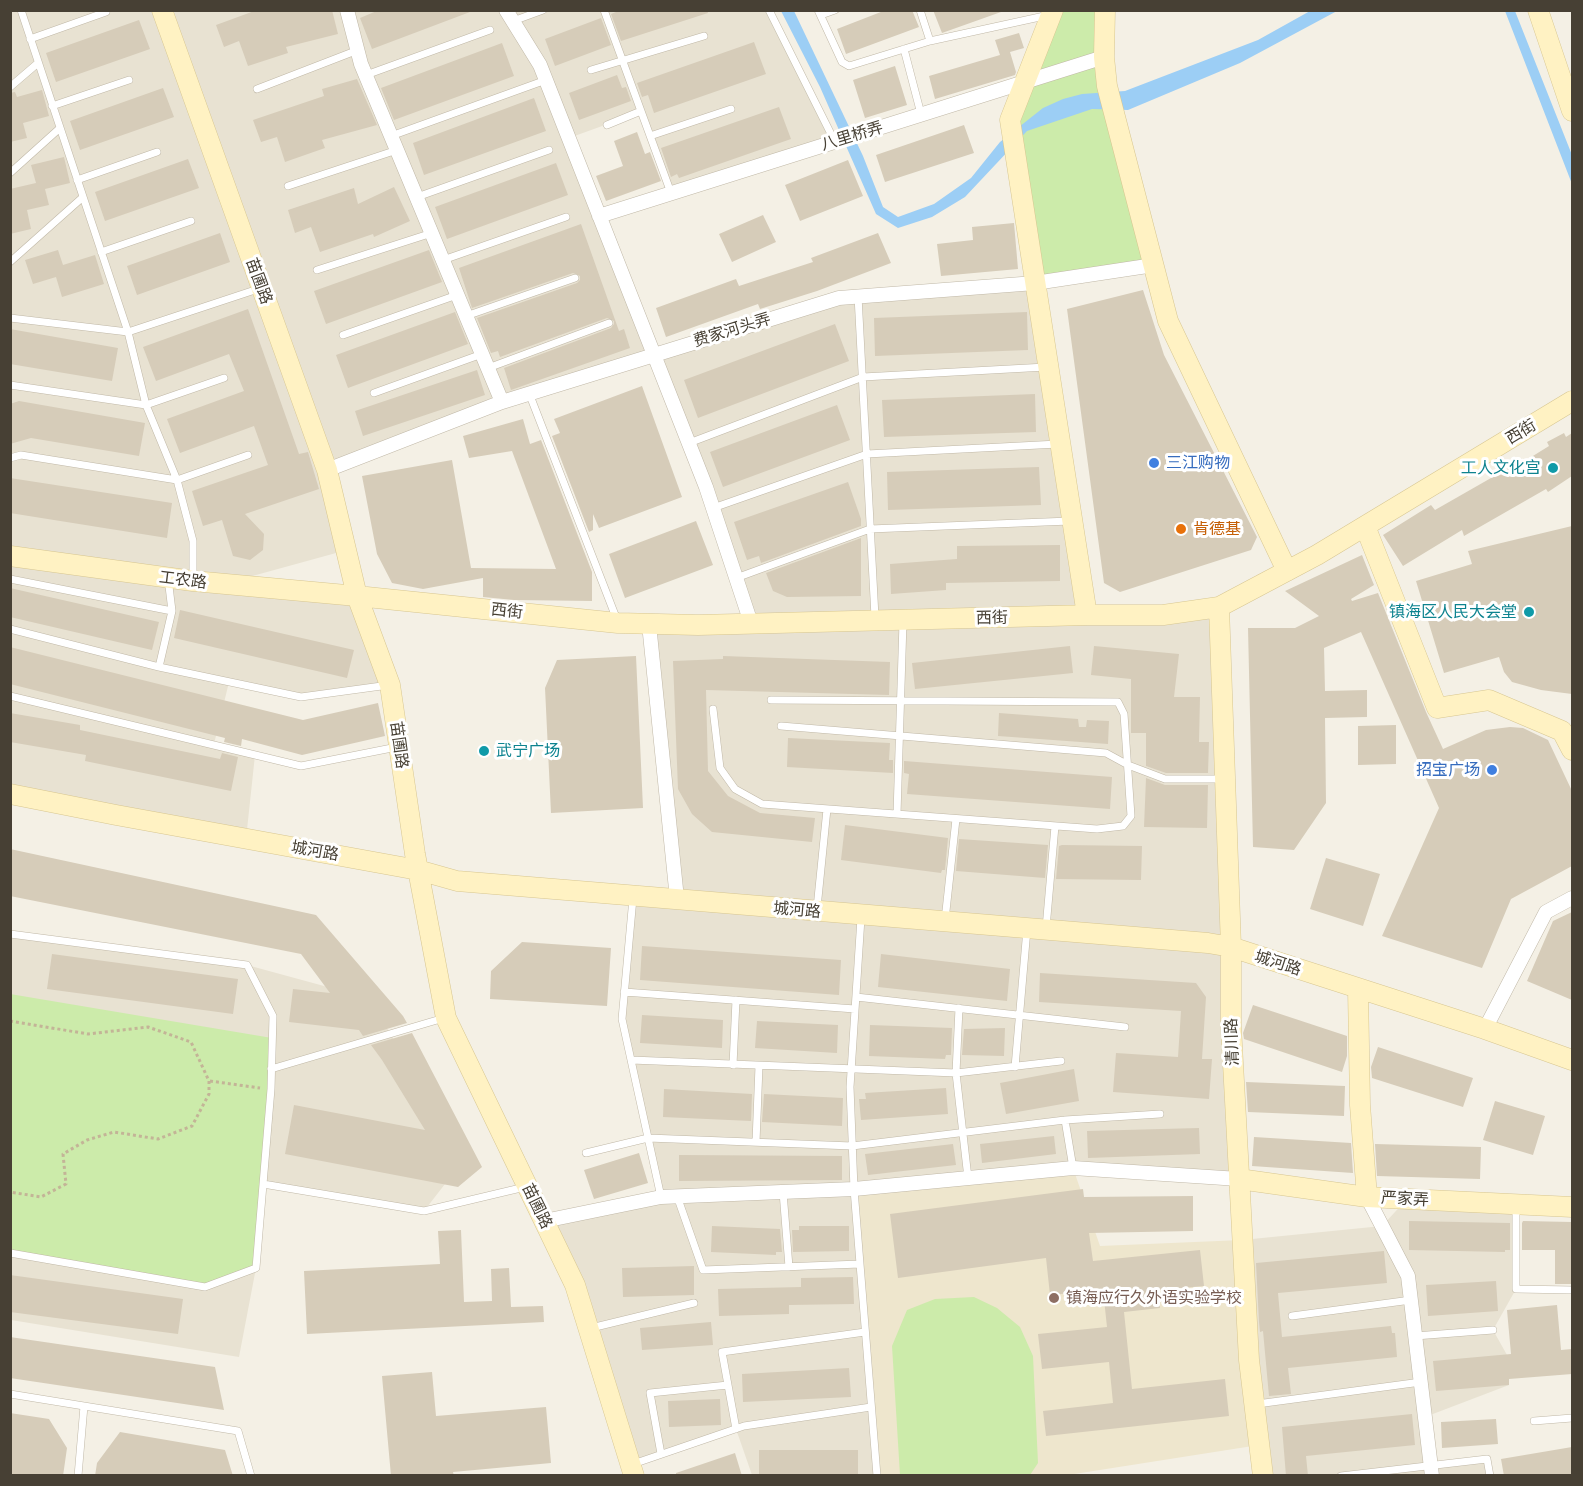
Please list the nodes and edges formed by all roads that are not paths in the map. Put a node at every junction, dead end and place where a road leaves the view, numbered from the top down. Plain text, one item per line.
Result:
1 (21, 10) edge
2 (162, 10) edge
3 (347, 10) edge
4 (543, 10) edge
5 (604, 10) edge
6 (769, 10) edge
7 (835, 10) edge
8 (920, 10) edge
9 (1105, 10) edge
10 (1538, 10) edge
11 (106, 12) edge
12 (819, 13) edge
13 (1052, 13) edge
14 (510, 16) edge
15 (490, 30) dead end
16 (704, 36) dead end
17 (30, 39) junction
18 (930, 41) junction
19 (904, 49) junction
20 (358, 50) junction
21 (1104, 57) junction
22 (623, 60) junction
23 (38, 63) junction
24 (591, 70) dead end
25 (366, 75) junction
26 (129, 80) dead end
27 (546, 80) junction
28 (1025, 82) junction
29 (10, 87) edge
30 (257, 89) dead end
31 (52, 106) junction
32 (731, 110) dead end
33 (641, 111) junction
34 (1572, 111) edge
35 (921, 114) junction
36 (607, 125) dead end
37 (60, 128) junction
38 (391, 136) junction
39 (650, 136) junction
40 (834, 142) junction
41 (397, 150) junction
42 (549, 150) dead end
43 (157, 152) dead end
44 (10, 173) edge
45 (77, 180) junction
46 (288, 186) dead end
47 (671, 193) junction
48 (83, 197) junction
49 (417, 197) junction
50 (599, 216) junction
51 (566, 217) dead end
52 (191, 220) dead end
53 (432, 233) junction
54 (101, 252) junction
55 (443, 260) junction
56 (10, 262) edge
57 (1154, 265) junction
58 (317, 270) dead end
59 (575, 278) dead end
60 (1035, 283) junction
61 (261, 288) junction
62 (458, 295) junction
63 (858, 296) junction
64 (466, 316) junction
65 (10, 318) edge
66 (609, 323) dead end
67 (128, 332) junction
68 (343, 334) dead end
69 (482, 354) junction
70 (654, 354) junction
71 (1048, 367) junction
72 (488, 368) junction
73 (862, 377) junction
74 (224, 378) dead end
75 (10, 385) edge
76 (374, 393) dead end
77 (529, 393) junction
78 (1572, 401) edge
79 (502, 402) junction
80 (146, 405) junction
81 (689, 443) junction
82 (1060, 444) junction
83 (867, 454) junction
84 (248, 455) dead end
85 (10, 458) edge
86 (327, 470) junction
87 (177, 480) junction
88 (713, 508) junction
89 (1072, 521) junction
90 (1365, 526) junction
91 (870, 529) junction
92 (10, 556) edge
93 (1287, 571) junction
94 (167, 578) junction
95 (736, 578) junction
96 (10, 579) edge
97 (193, 582) junction
98 (357, 596) junction
99 (1219, 607) junction
100 (172, 611) junction
101 (1087, 615) junction
102 (903, 620) junction
103 (875, 621) junction
104 (618, 623) junction
105 (751, 623) junction
106 (650, 624) junction
107 (10, 629) edge
108 (159, 667) junction
109 (390, 685) junction
110 (10, 696) edge
111 (771, 700) dead end
112 (900, 701) junction
113 (713, 709) dead end
114 (781, 726) dead end
115 (1567, 729) edge
116 (899, 736) junction
117 (399, 746) junction
118 (1572, 750) edge
119 (1128, 765) junction
120 (1225, 779) junction
121 (10, 794) edge
122 (827, 809) junction
123 (897, 814) junction
124 (956, 819) junction
125 (1055, 826) junction
126 (418, 870) junction
127 (633, 896) junction
128 (1572, 898) edge
129 (677, 899) junction
130 (817, 911) junction
131 (861, 915) junction
132 (945, 922) junction
133 (1037, 930) junction
134 (10, 934) edge
135 (1231, 947) junction
136 (1358, 989) junction
137 (624, 992) junction
138 (856, 997) junction
139 (736, 1000) junction
140 (959, 1008) junction
141 (855, 1009) junction
142 (1019, 1015) junction
143 (446, 1018) junction
144 (1125, 1027) dead end
145 (1485, 1029) junction
146 (631, 1060) junction
147 (1572, 1060) edge
148 (1062, 1062) dead end
149 (733, 1065) junction
150 (759, 1066) junction
151 (1015, 1067) junction
152 (271, 1069) junction
153 (851, 1071) junction
154 (956, 1073) junction
155 (1160, 1114) dead end
156 (1065, 1120) junction
157 (963, 1132) junction
158 (648, 1138) junction
159 (756, 1142) junction
160 (852, 1146) junction
161 (586, 1153) dead end
162 (1073, 1168) junction
163 (968, 1178) junction
164 (1239, 1179) junction
165 (263, 1184) junction
166 (527, 1187) junction
167 (854, 1189) junction
168 (783, 1192) junction
169 (677, 1196) junction
170 (661, 1197) junction
171 (1367, 1197) junction
172 (1516, 1204) junction
173 (1572, 1207) edge
174 (543, 1221) junction
175 (10, 1253) edge
176 (860, 1264) junction
177 (789, 1267) junction
178 (1572, 1290) edge
179 (1411, 1300) junction
180 (694, 1303) dead end
181 (1292, 1316) dead end
182 (588, 1328) junction
183 (1493, 1330) dead end
184 (865, 1332) junction
185 (1415, 1336) junction
186 (1421, 1382) junction
187 (728, 1385) junction
188 (10, 1394) edge
189 (1254, 1404) junction
190 (84, 1406) junction
191 (871, 1407) junction
192 (1572, 1418) edge
193 (1534, 1421) dead end
194 (736, 1429) junction
195 (661, 1454) junction
196 (633, 1470) edge
197 (1432, 1471) edge
198 (78, 1476) edge
199 (250, 1476) edge
200 (877, 1476) edge
201 (1263, 1476) edge
202 (1341, 1476) edge
203 (1490, 1476) edge

1 - 17 lane
2 - 61 street, 苗圃路
3 - 20 street
4 - 14 lane
5 - 22 lane
6 - 40 lane
7 - 12 lane
8 - 18 lane
9 - 21 street
10 - 34 street
11 - 17 lane
12 - 19 lane
13 - 18 lane
13 - 28 street
14 - 27 street
15 - 25 lane
16 - 22 lane
17 - 23 lane
18 - 19 lane
19 - 35 lane
20 - 25 street
20 - 30 lane
21 - 28 street, 八里桥弄
21 - 57 street
22 - 24 lane
22 - 33 lane
23 - 29 lane
23 - 31 lane
25 - 38 street
26 - 31 lane
27 - 38 lane
27 - 50 street
28 - 35 street, 八里桥弄
28 - 60 street
31 - 37 lane
32 - 39 lane
33 - 36 lane
33 - 39 lane
35 - 40 street, 八里桥弄
37 - 44 lane
37 - 45 lane
38 - 41 street
39 - 47 lane
40 - 47 street, 八里桥弄
41 - 46 lane
41 - 49 street
42 - 49 lane
43 - 45 lane
45 - 48 lane
47 - 50 street, 八里桥弄
48 - 54 lane
48 - 56 lane
49 - 53 street
50 - 70 street
51 - 55 lane
52 - 54 lane
53 - 55 street
53 - 58 lane
54 - 67 lane
55 - 62 street
57 - 60 street, 费家河头弄
57 - 93 street
59 - 64 lane
60 - 63 street, 费家河头弄
60 - 71 street
61 - 67 lane
61 - 86 street, 苗圃路
62 - 64 street
62 - 68 lane
63 - 70 street, 费家河头弄
63 - 73 lane
64 - 69 street
65 - 67 lane
66 - 72 lane
67 - 80 lane
69 - 72 street
69 - 76 lane
70 - 77 street, 费家河头弄
70 - 81 street
71 - 73 lane
71 - 82 street
72 - 79 street
73 - 81 lane
73 - 83 lane
74 - 80 lane
75 - 80 lane
77 - 79 street, 费家河头弄
77 - 104 lane
78 - 90 street, 西街
79 - 86 street, 费家河头弄
80 - 87 lane
81 - 88 street
82 - 83 lane
82 - 89 street
83 - 88 lane
83 - 91 lane
84 - 87 lane
85 - 87 lane
86 - 98 street, 苗圃路
87 - 97 lane
88 - 95 street
89 - 91 lane
89 - 101 street
90 - 93 street, 西街
90 - 115 street
91 - 95 lane
91 - 103 lane
92 - 94 street, 工农路
93 - 99 street, 西街
94 - 97 street, 工农路
94 - 100 lane
95 - 105 street
96 - 100 lane
97 - 98 street, 工农路
98 - 104 street, 西街
98 - 109 street, 苗圃路
99 - 101 street, 西街
99 - 120 street, 清川路
100 - 108 lane
101 - 102 street, 西街
102 - 103 street, 西街
102 - 112 lane
103 - 105 street, 西街
104 - 106 street, 西街
105 - 106 street, 西街
106 - 129 street
107 - 108 lane
108 - 109 lane
109 - 117 street, 苗圃路
110 - 117 lane
111 - 112 lane
112 - 116 lane
112 - 119 lane
113 - 122 lane
114 - 116 lane
115 - 118 street
116 - 119 lane
116 - 123 lane
117 - 126 street, 苗圃路
119 - 120 lane
119 - 125 lane
120 - 135 street, 清川路
121 - 126 street, 城河路
122 - 123 lane
122 - 130 lane
123 - 124 lane
124 - 125 lane
124 - 132 lane
125 - 133 lane
126 - 127 street, 城河路
126 - 143 street, 苗圃路
127 - 129 street, 城河路
127 - 137 lane
128 - 145 street
129 - 130 street, 城河路
130 - 131 street, 城河路
131 - 132 street, 城河路
131 - 138 lane
132 - 133 street, 城河路
133 - 135 street, 城河路
133 - 142 lane
134 - 152 lane
135 - 136 street, 城河路
135 - 164 street, 清川路
136 - 145 street, 城河路
136 - 171 street
137 - 139 lane
137 - 146 lane
138 - 140 lane
138 - 141 lane
139 - 141 lane
139 - 149 lane
140 - 142 lane
140 - 154 lane
141 - 153 lane
142 - 144 lane
142 - 151 lane
143 - 152 lane
143 - 166 street, 苗圃路
145 - 147 street, 城河路
146 - 149 lane
146 - 158 lane
148 - 151 lane
149 - 150 lane
150 - 153 lane
150 - 159 lane
151 - 154 lane
152 - 165 lane
153 - 154 lane
153 - 160 lane
154 - 157 lane
155 - 156 lane
156 - 157 lane
156 - 162 lane
157 - 160 lane
157 - 163 lane
158 - 159 lane
158 - 161 lane
158 - 170 lane
159 - 160 lane
160 - 167 lane
162 - 163 street
162 - 164 street
163 - 167 street
164 - 171 street, 严家弄
164 - 189 street, 清川路
165 - 166 lane
165 - 175 lane
166 - 174 street, 苗圃路
167 - 168 street
167 - 176 lane
168 - 169 street
168 - 177 lane
169 - 170 street
169 - 177 lane
170 - 174 street
171 - 172 street, 严家弄
171 - 179 street
172 - 173 street, 严家弄
172 - 178 lane
174 - 182 street, 苗圃路
176 - 177 lane
176 - 184 lane
179 - 181 lane
179 - 185 street
180 - 182 lane
182 - 196 street, 苗圃路
183 - 185 lane
184 - 187 lane
184 - 191 lane
185 - 186 street
186 - 189 lane
186 - 197 street
187 - 194 lane
187 - 195 lane
188 - 190 lane
189 - 201 street, 清川路
190 - 198 lane
190 - 199 lane
191 - 194 lane
191 - 200 lane
192 - 193 lane
194 - 195 lane
195 - 196 lane
197 - 202 lane
197 - 203 lane

